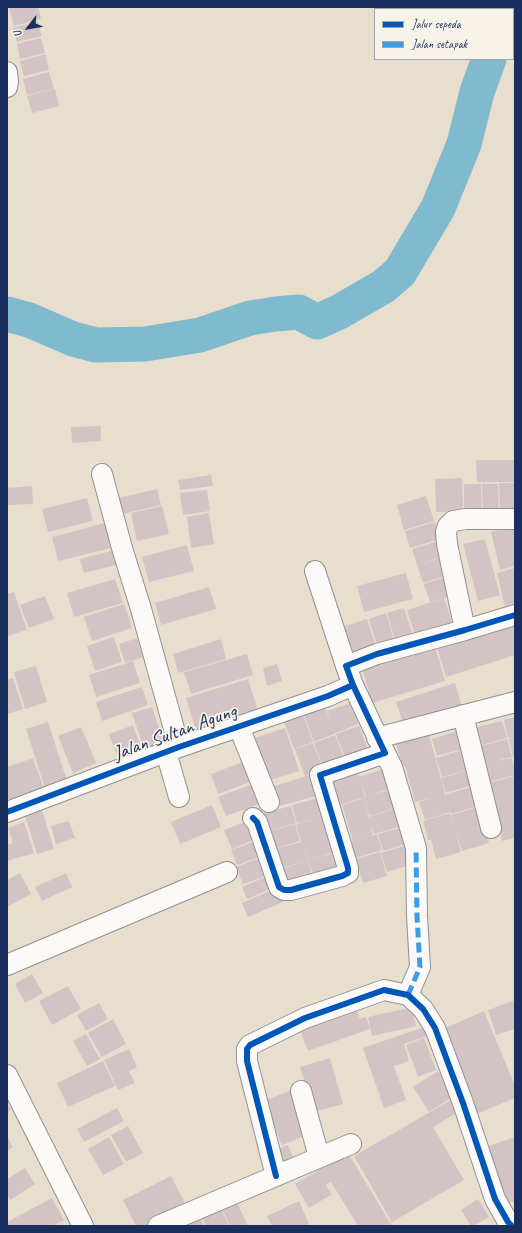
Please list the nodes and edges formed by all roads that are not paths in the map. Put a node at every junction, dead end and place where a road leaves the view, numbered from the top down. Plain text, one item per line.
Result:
1 (7, 72) edge
2 (7, 86) edge
3 (102, 474) dead end
4 (515, 519) edge
5 (315, 571) dead end
6 (515, 615) edge
7 (465, 630) junction
8 (346, 666) junction
9 (353, 685) junction
10 (515, 702) edge
11 (463, 715) junction
12 (239, 727) junction
13 (381, 746) junction
14 (172, 750) junction
15 (179, 797) dead end
16 (269, 802) dead end
17 (7, 812) edge
18 (252, 818) dead end
19 (491, 828) dead end
20 (228, 872) dead end
21 (7, 965) edge
22 (408, 995) junction
23 (7, 1075) edge
24 (301, 1091) dead end
25 (351, 1144) dead end
26 (319, 1157) junction
27 (276, 1176) junction
28 (83, 1226) edge
29 (158, 1226) edge
30 (512, 1226) edge

1 - 2 street
3 - 14 street
4 - 7 street
5 - 8 street
6 - 7 street
7 - 8 street
8 - 9 street
9 - 12 street, Jalan Sultan Agung
9 - 13 street
10 - 11 street
11 - 13 street
11 - 19 street
12 - 14 street, Jalan Sultan Agung
12 - 16 street
13 - 18 street
13 - 22 street
14 - 15 street
14 - 17 street, Jalan Sultan Agung
20 - 21 street
22 - 27 street
22 - 30 street
23 - 28 street
24 - 26 street
25 - 26 street
26 - 27 street
27 - 29 street

